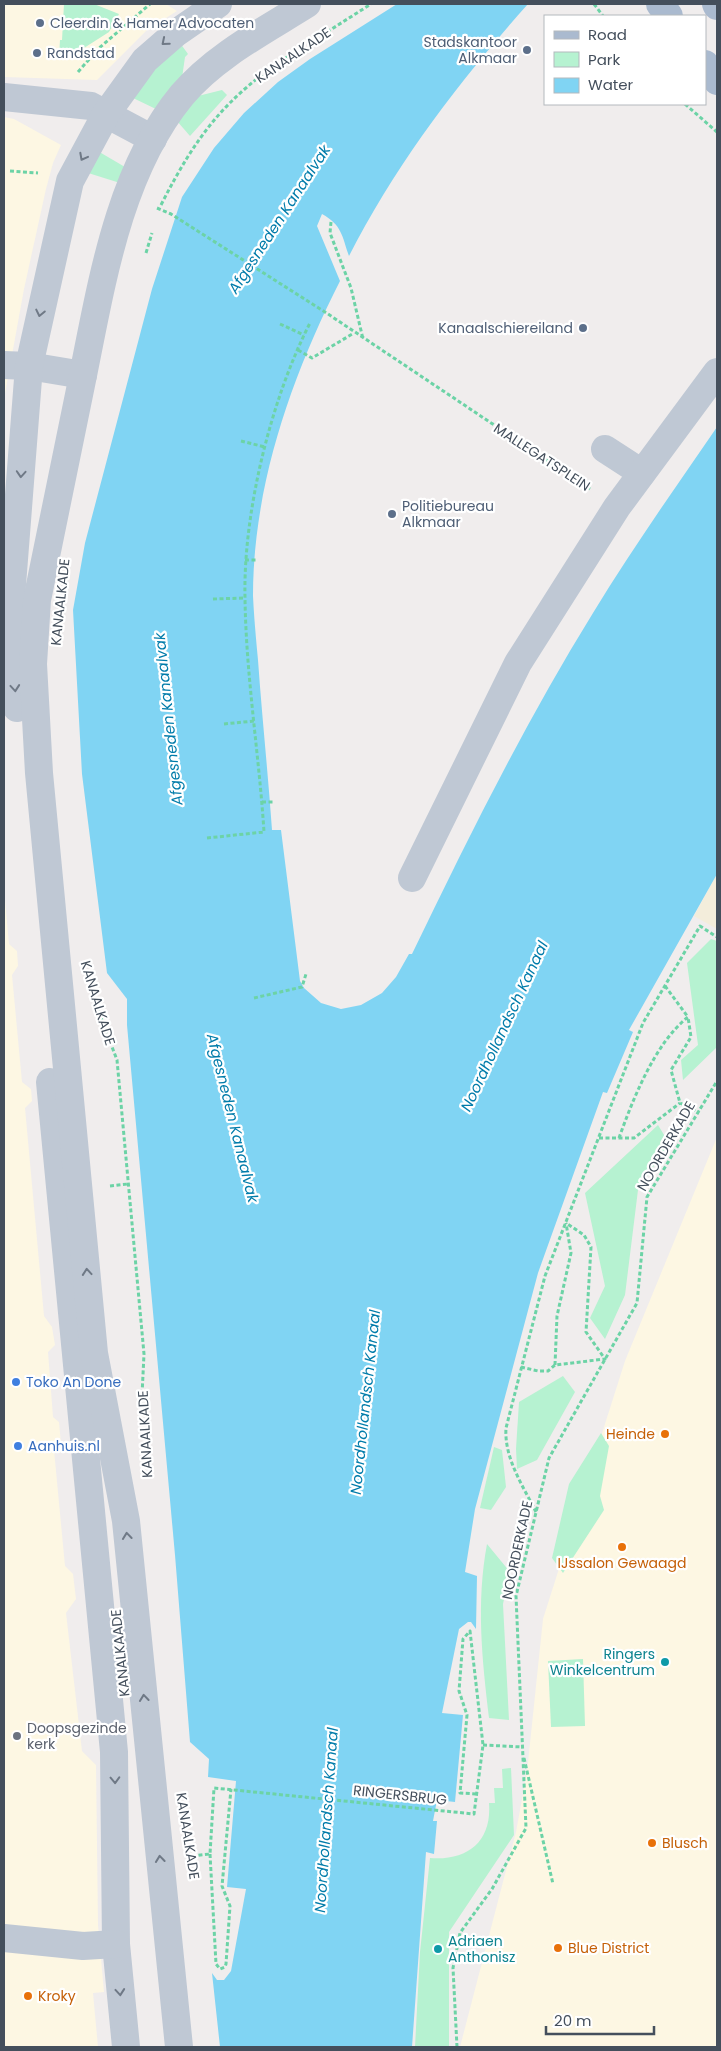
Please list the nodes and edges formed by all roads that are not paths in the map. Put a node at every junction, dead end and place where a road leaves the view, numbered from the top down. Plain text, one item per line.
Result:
1 (307, 4) edge
2 (660, 4) edge
3 (206, 7) edge
4 (668, 15) edge
5 (706, 65) edge
6 (717, 81) edge
7 (4, 96) edge
8 (106, 114) junction
9 (153, 139) junction
10 (16, 365) edge
11 (717, 372) edge
12 (83, 375) junction
13 (605, 449) dead end
14 (642, 473) junction
15 (8, 649) edge
16 (412, 878) dead end
17 (66, 1261) junction
18 (4, 1938) edge
19 (116, 1944) junction
20 (126, 2047) edge
21 (162, 2047) edge
22 (179, 2047) edge

1 - 9 street, KANAALKADE
2 - 4 main road
3 -> 8 street
5 - 6 main road
7 - 8 street
8 - 9 street
8 -> 10 street
9 - 12 street, KANAALKADE
10 - 12 street
10 -> 15 street
11 - 14 street
22 -> 12 street, KANAALKADE
13 - 14 street
14 - 16 street
15 -> 17 street
17 -> 19 street
17 - 21 street, KANALKAADE
18 - 19 street
19 -> 20 street

